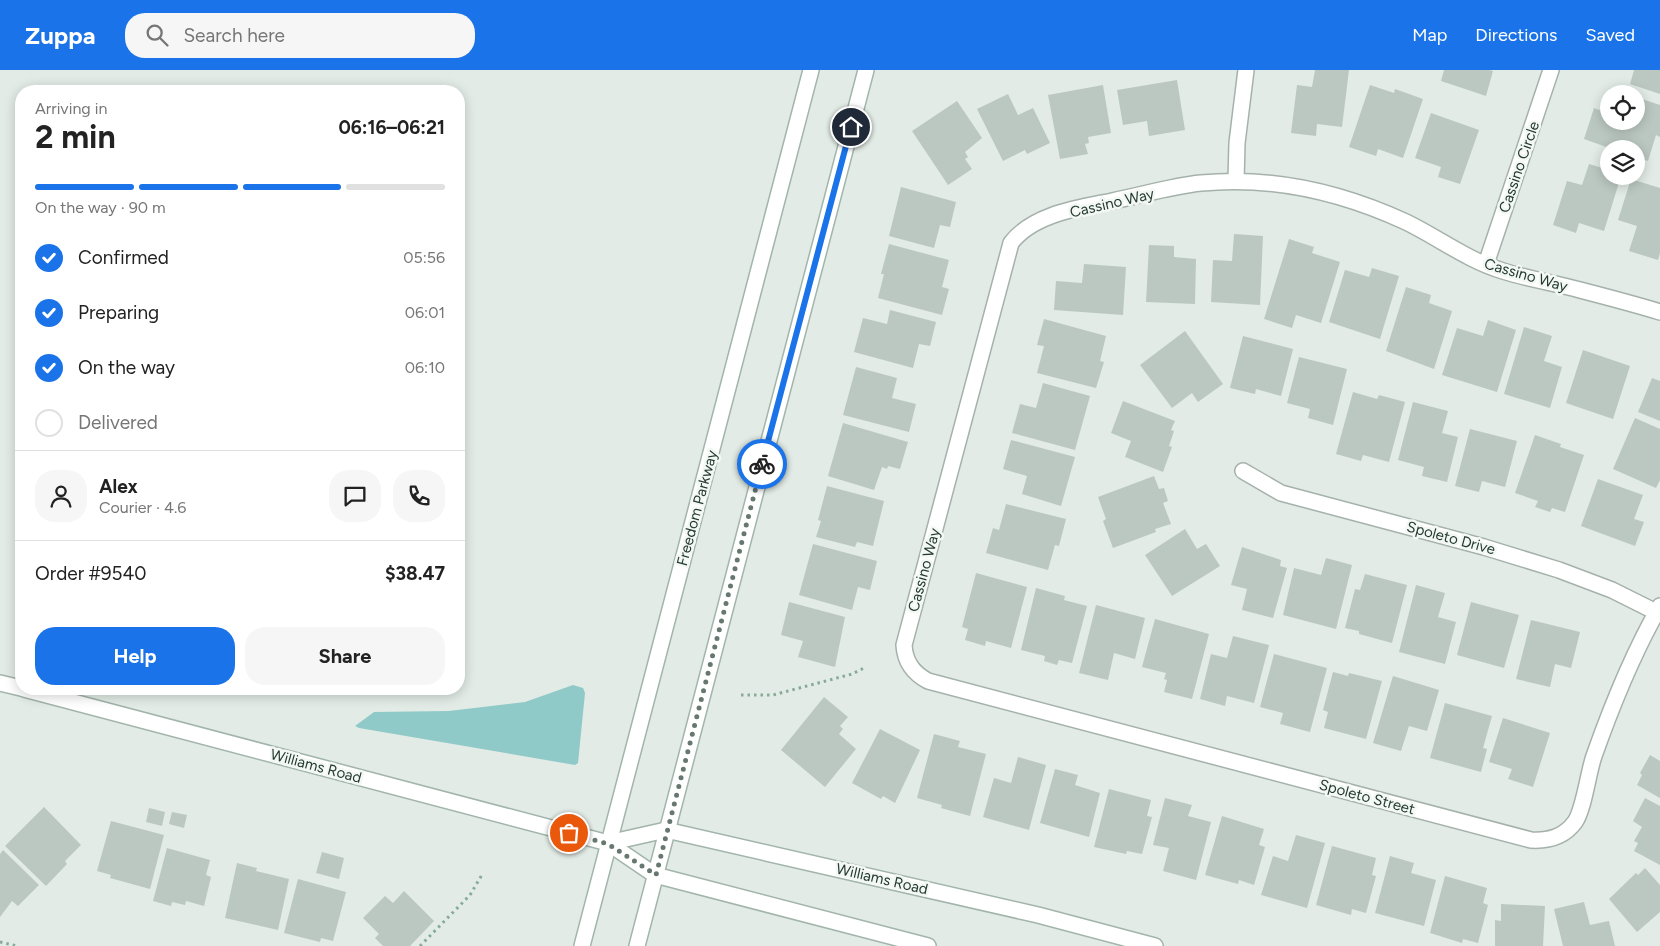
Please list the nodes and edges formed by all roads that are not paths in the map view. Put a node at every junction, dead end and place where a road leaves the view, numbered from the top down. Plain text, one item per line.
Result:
1 (811, 70) edge
2 (866, 70) edge
3 (1246, 70) edge
4 (1551, 70) edge
5 (1236, 181) junction
6 (1486, 264) junction
7 (1660, 312) edge
8 (1243, 471) dead end
9 (1659, 611) edge
10 (928, 681) joint
11 (0, 683) edge
12 (15, 686) edge
13 (49, 695) edge
14 (666, 830) junction
15 (608, 844) junction
16 (656, 875) junction
17 (582, 946) edge
18 (637, 946) edge
19 (928, 946) edge
20 (1155, 946) edge

1 - 15 street, Freedom Parkway
2 - 14 street
3 - 5 street
4 - 6 street, Cassino Circle
5 - 6 street, Cassino Way
5 - 10 street, Cassino Way
6 - 7 street, Cassino Way
8 - 9 street, Spoleto Drive
9 - 10 street, Spoleto Street
11 - 12 street, Williams Road
13 - 15 street, Williams Road
14 - 15 street, Williams Road
14 - 16 street
14 - 20 street, Williams Road
15 - 16 street, Williams Road
15 - 17 street, Freedom Parkway
16 - 18 street
16 - 19 street, Williams Road

